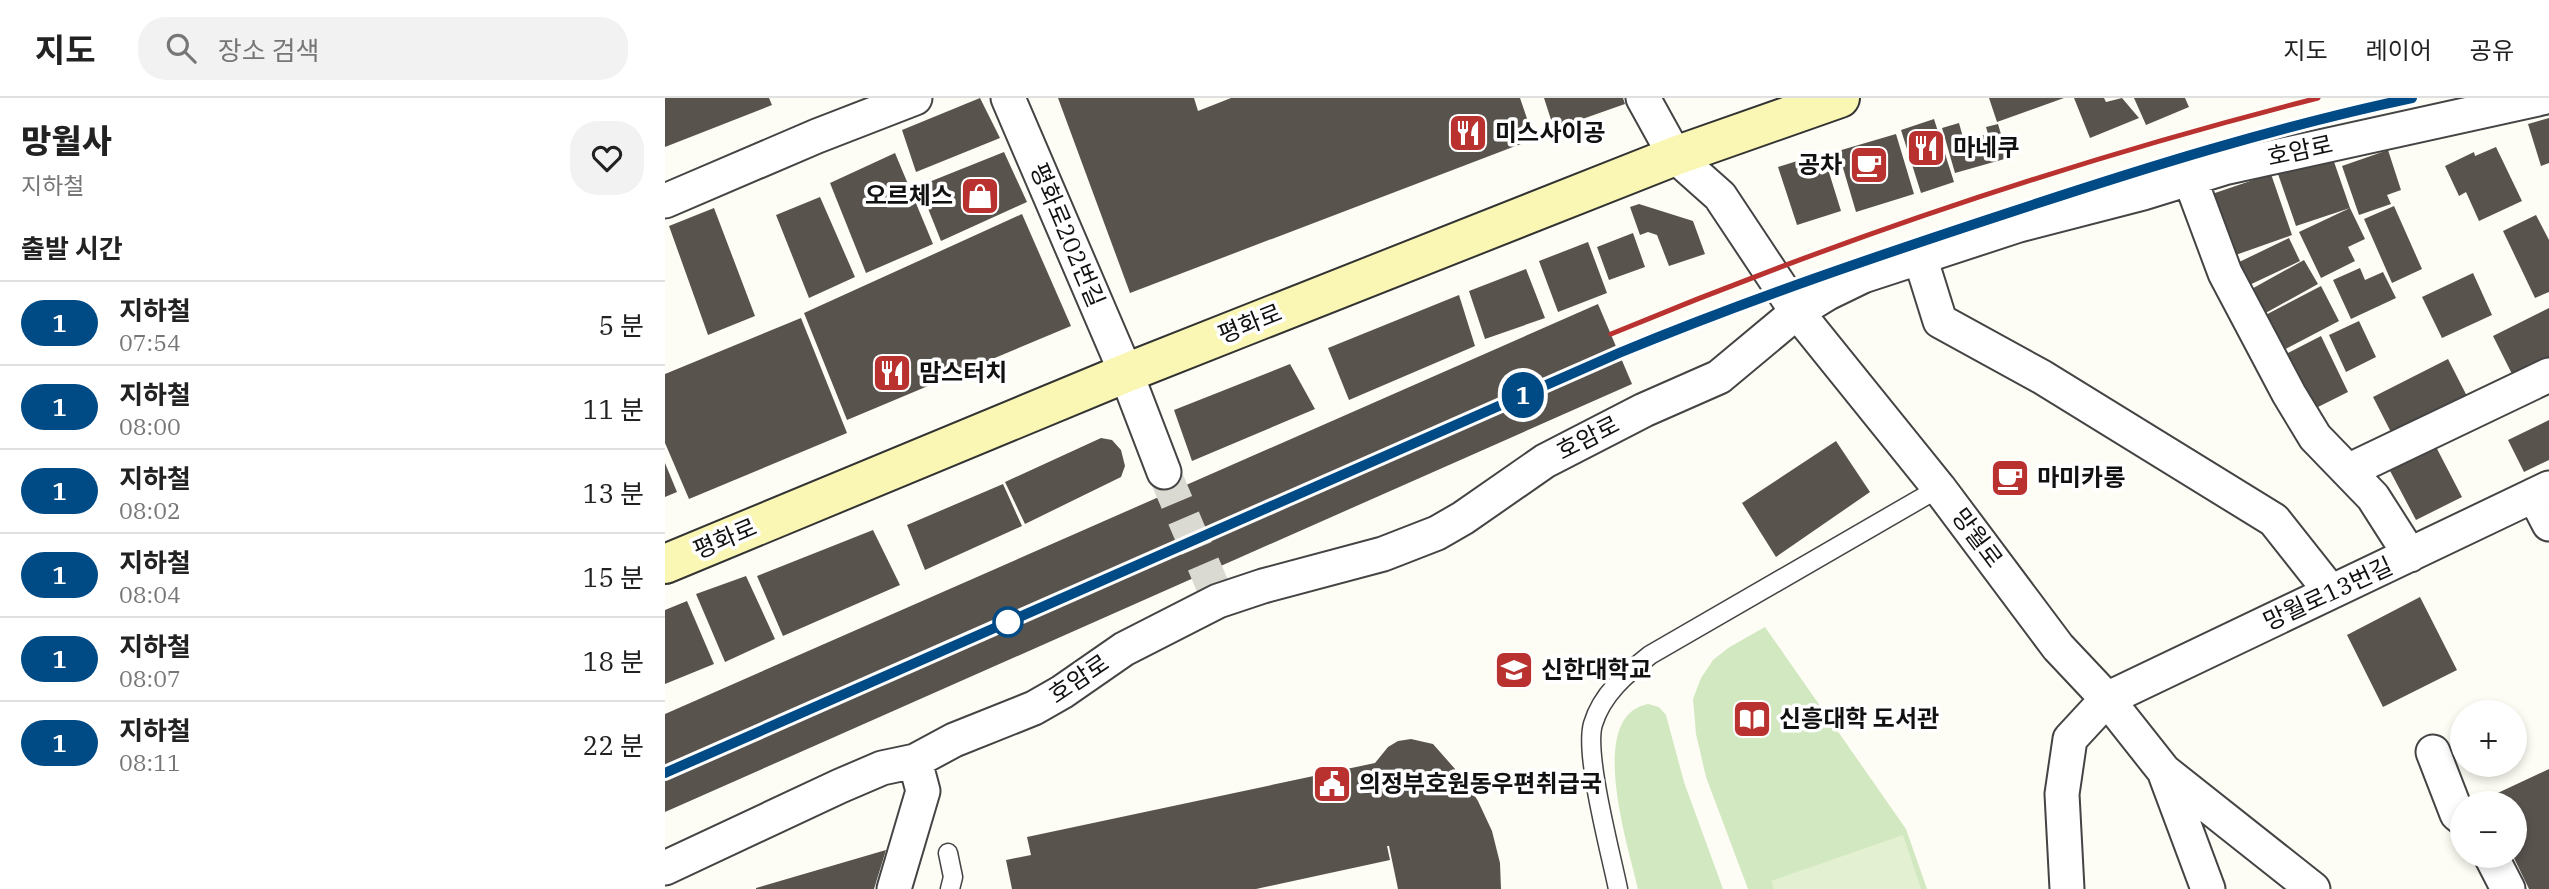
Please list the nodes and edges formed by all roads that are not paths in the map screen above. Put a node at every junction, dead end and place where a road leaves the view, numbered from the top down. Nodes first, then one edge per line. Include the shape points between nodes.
1 (915, 98) edge
2 (1008, 98) edge
3 (1643, 98) edge
4 (1840, 98) edge
5 (2542, 98) edge
6 (1675, 156) junction
7 (2190, 179) junction
8 (665, 201) edge
9 (1920, 257) junction
10 (1797, 312) junction
11 (1126, 373) junction
12 (2549, 375) edge
13 (2348, 471) junction
14 (1164, 472) tunnel mouth
15 (1939, 488) junction
16 (2544, 503) edge
17 (2410, 555) junction
18 (665, 564) edge
19 (2331, 592) junction
20 (2107, 699) junction
21 (2433, 752) dead end
22 (915, 761) junction
23 (2164, 771) junction
24 (2450, 796) edge
25 (948, 853) dead end
26 (665, 868) edge
27 (2497, 868) edge
28 (894, 889) edge
29 (950, 889) edge
30 (1618, 889) edge
31 (2067, 889) edge
32 (2208, 889) edge
33 (2313, 889) edge
34 (2508, 889) edge

1 - 8 street
2 - 11 street, 평화로202번길
3 - 6 street, 망월로
4 - 6 main road, 평화로
5 - 7 street, 호암로
6 - 10 street, 망월로 via 1720,196
6 - 11 main road, 평화로
7 - 9 street, 호암로
7 - 13 street via 2225,273 2269,358 2315,437
9 - 10 street, 호암로 via 1863,276
9 - 19 street via 1940,321 2042,377 2274,520
10 - 15 street, 망월로
10 - 22 street, 호암로 via 1719,377 1545,461 1437,533 1383,554 1216,594 1034,708
11 - 14 street, 평화로202번길
11 - 18 main road, 평화로
12 - 13 street
13 - 17 street via 2373,497
15 - 20 street, 망월로 via 2058,647
15 - 30 lane via 1650,655 1608,694 1592,726 1591,757
16 - 17 street, 망월로13번길
17 - 19 street, 망월로13번길
19 - 20 street, 망월로13번길
20 - 23 street, 망월로
20 - 31 street via 2070,739 2062,794
21 - 24 street
22 - 26 street, 호암로 via 882,768
22 - 28 street via 923,791
23 - 32 street
23 - 33 street, 망월로
25 - 29 lane via 953,877
27 - 34 street

